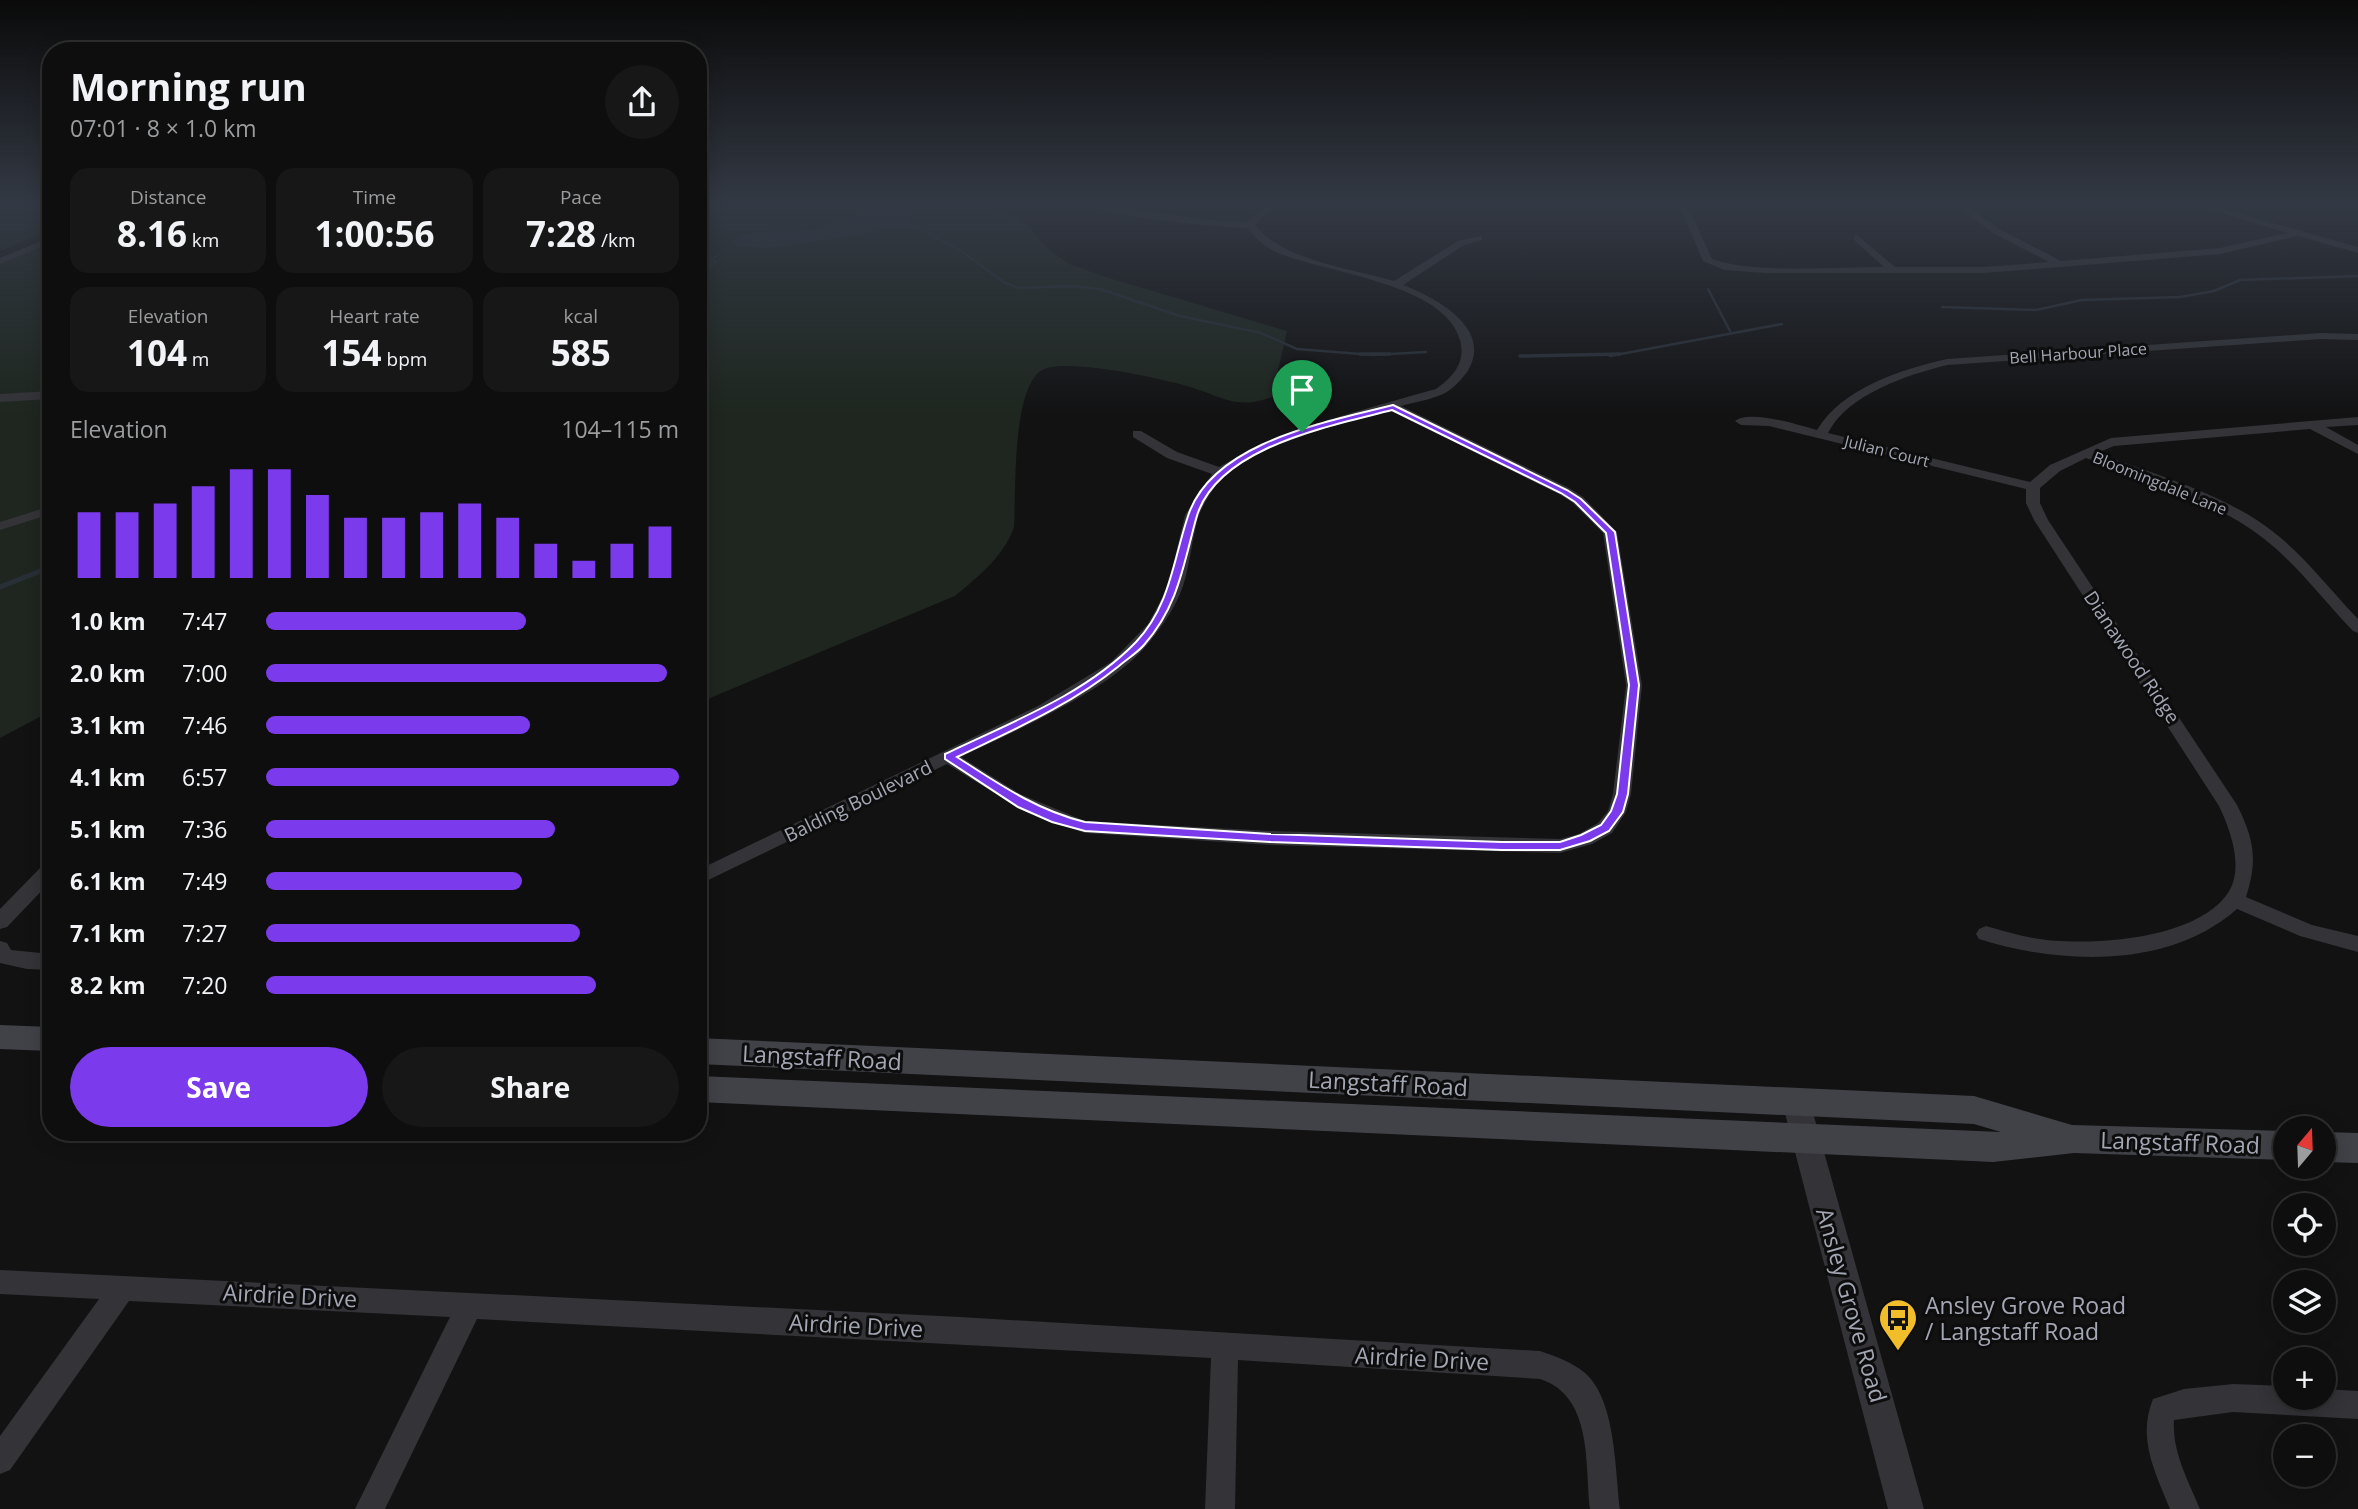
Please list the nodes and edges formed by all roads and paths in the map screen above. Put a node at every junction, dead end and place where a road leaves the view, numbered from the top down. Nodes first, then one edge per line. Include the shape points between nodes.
1 (1359, 274) edge
2 (1412, 274) edge
3 (1395, 285) junction
4 (2358, 337) edge
5 (42, 396) edge
6 (0, 398) edge
7 (1393, 407) junction
8 (1741, 421) dead end
9 (2358, 421) edge
10 (2312, 425) junction
11 (1137, 434) dead end
12 (1821, 434) junction
13 (2358, 450) edge
14 (2084, 453) junction
15 (1220, 472) junction
16 (2033, 487) junction
17 (42, 513) edge
18 (0, 526) edge
19 (2358, 628) edge
20 (949, 757) junction
21 (707, 874) edge
22 (42, 878) edge
23 (2235, 900) junction
24 (0, 922) edge
25 (1986, 934) dead end
26 (2358, 944) edge
27 (0, 949) edge
28 (42, 962) edge
29 (0, 1037) edge
30 (42, 1039) edge
31 (707, 1051) edge
32 (707, 1089) edge
33 (1796, 1102) junction
34 (1806, 1138) junction
35 (2074, 1139) junction
36 (2273, 1146) edge
37 (2336, 1147) edge
38 (2358, 1148) edge
39 (0, 1282) edge
40 (123, 1289) junction
41 (469, 1306) junction
42 (1225, 1347) junction
43 (2358, 1405) edge
44 (0, 1460) edge
45 (370, 1509) edge
46 (1220, 1509) edge
47 (1605, 1509) edge
48 (1906, 1509) edge
49 (2185, 1509) edge

1 - 3 street, Balding Boulevard
2 - 3 street
3 - 7 street, Balding Boulevard via 1451,314 1469,345 1467,364 1455,380 1440,391
4 - 12 street, Bell Harbour Place via 1947,362 1926,366 1852,400 1834,414
5 - 6 street
7 - 15 street, Balding Boulevard via 1302,432
7 - 20 street via 1564,491 1610,532 1634,685 1622,794 1617,812 1605,828 1560,846 1502,846 1085,827 1022,805
8 - 12 street, Julian Court via 1769,422
9 - 10 street
10 - 13 street
10 - 14 street via 2124,440
11 - 15 street via 1172,454
12 - 16 street, Julian Court
14 - 16 street via 2055,468
14 - 19 street, Bloomingdale Lane via 2198,495 2257,526
15 - 20 street, Balding Boulevard via 1192,515 1166,607 1140,644 1092,682
16 - 23 street, Dianawood Ridge via 2033,503 2041,520 2228,805 2242,834 2244,873
17 - 18 street
20 - 21 street, Balding Boulevard
22 - 24 street
23 - 25 street via 2213,919 2179,935 2140,945 2102,949 2034,946
23 - 26 street via 2307,931
27 - 28 street via 4,956
29 - 30 main road
31 - 33 main road, Langstaff Road
32 - 34 main road, Langstaff Road
33 - 34 street, Ansley Grove Road
33 - 35 main road, Langstaff Road via 1975,1110
34 - 35 main road, Langstaff Road via 1993,1147
34 - 48 street, Ansley Grove Road
35 - 36 main road, Langstaff Road
37 - 38 main road
39 - 40 street, Airdrie Drive
40 - 41 street, Airdrie Drive
40 - 44 street
41 - 42 street, Airdrie Drive
41 - 45 street
42 - 46 street
42 - 47 street, Airdrie Drive via 1540,1365 1558,1370 1584,1394 1594,1425
43 - 49 street via 2214,1398 2163,1409 2157,1422 2161,1443

